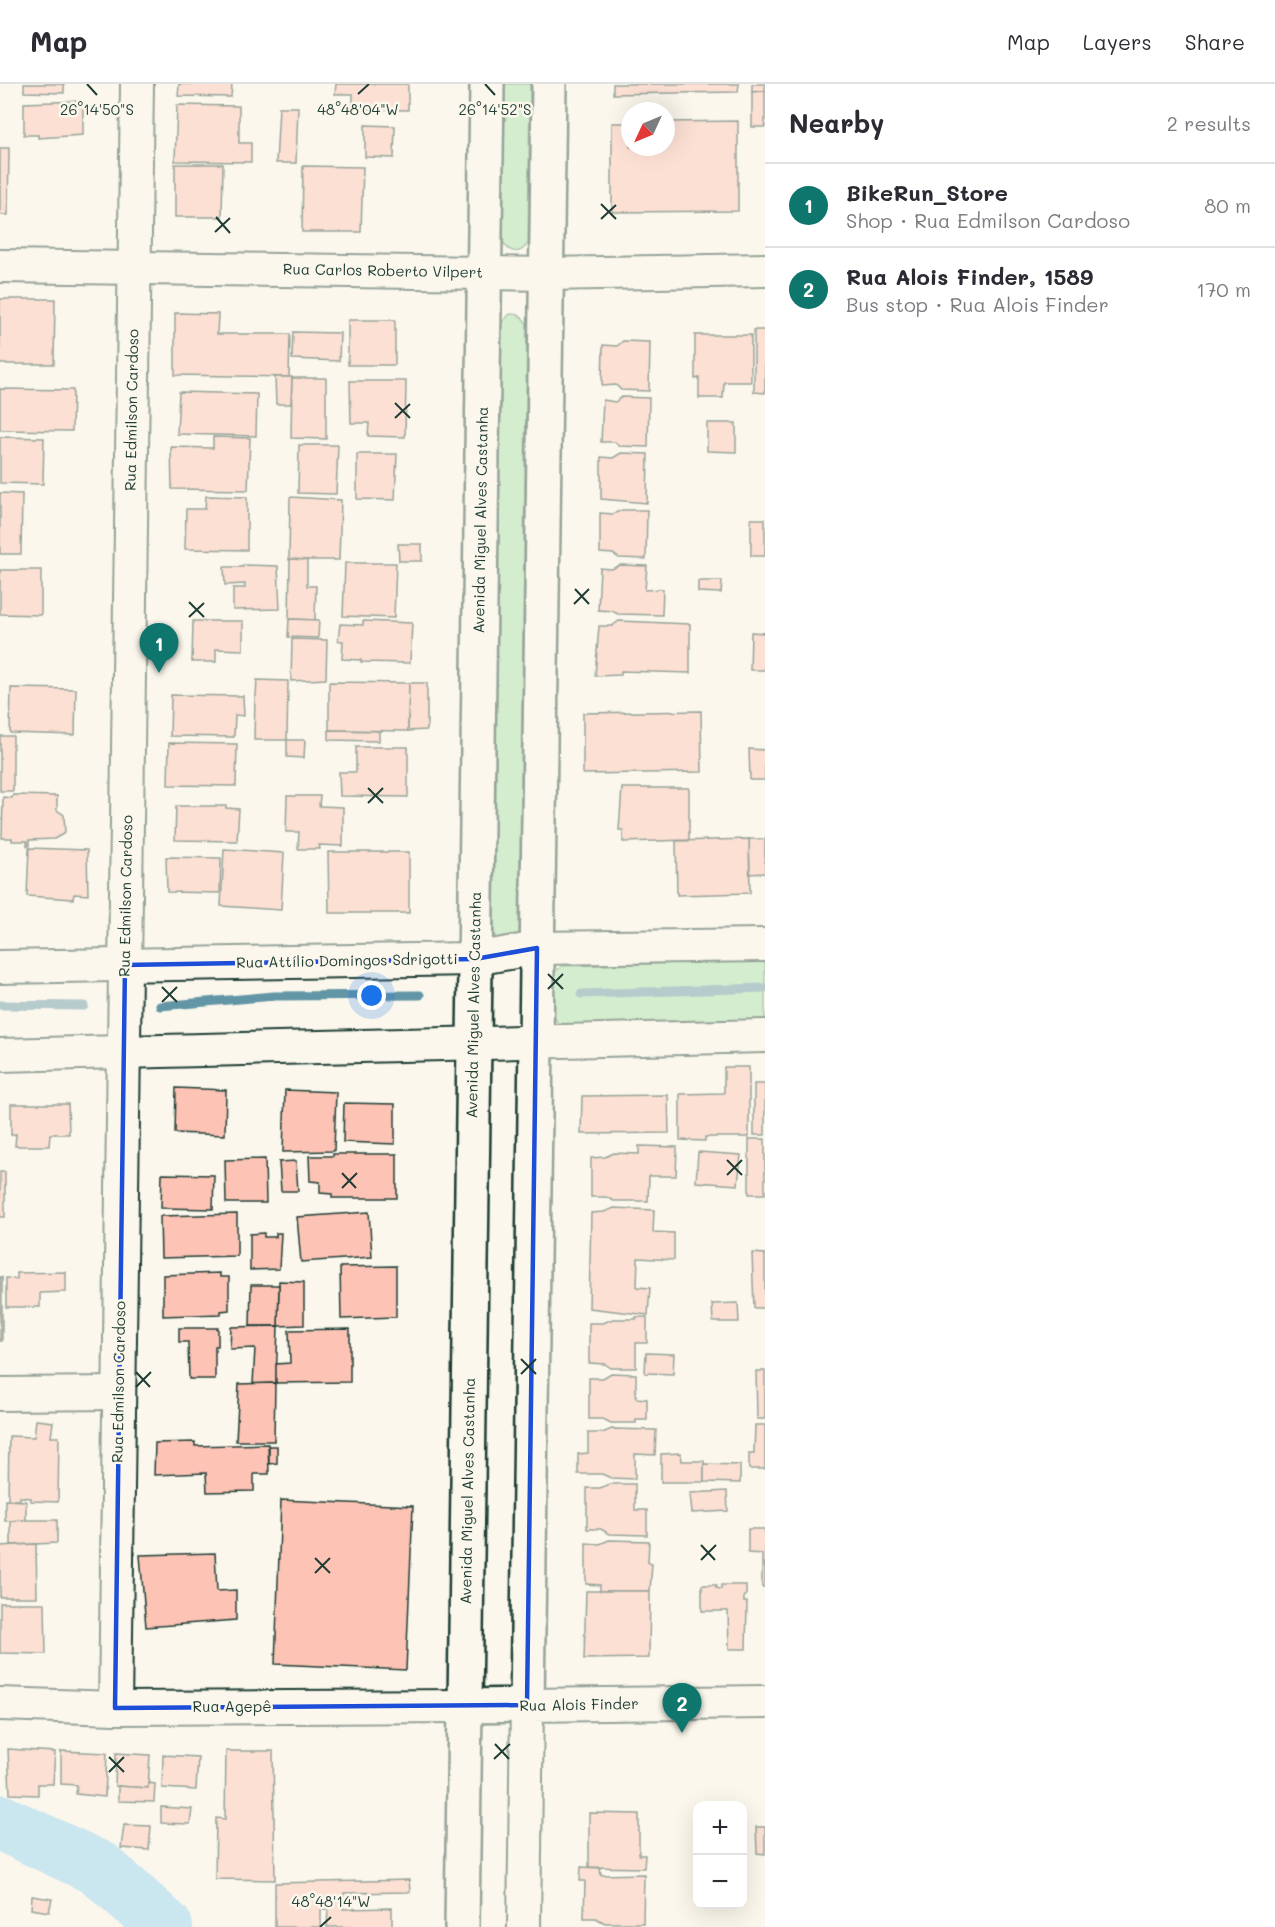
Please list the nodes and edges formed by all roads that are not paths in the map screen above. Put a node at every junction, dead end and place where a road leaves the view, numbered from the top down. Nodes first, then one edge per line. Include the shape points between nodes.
1 (136, 84) edge
2 (488, 84) edge
3 (549, 84) edge
4 (0, 266) edge
5 (134, 267) junction
6 (765, 270) edge
7 (485, 273) junction
8 (547, 274) junction
9 (765, 945) edge
10 (537, 948) junction
11 (475, 959) junction
12 (125, 965) junction
13 (0, 967) edge
14 (765, 1036) edge
15 (536, 1041) junction
16 (474, 1042) junction
17 (123, 1052) junction
18 (0, 1055) edge
19 (119, 1393) junction
20 (0, 1394) edge
21 (765, 1702) edge
22 (0, 1704) edge
23 (465, 1706) junction
24 (527, 1706) junction
25 (115, 1708) junction
26 (462, 1927) edge
27 (524, 1927) edge

1 - 5 street, Rua Edmilson Cardoso
2 - 7 street, Avenida Miguel Alves Castanha
3 - 8 street
4 - 5 street, Rua Carlos Roberto Vilpert
5 - 7 street, Rua Carlos Roberto Vilpert
5 - 12 street, Rua Edmilson Cardoso
6 - 8 street, Rua Carlos Roberto Vilpert
7 - 8 street, Rua Carlos Roberto Vilpert
7 - 11 street, Avenida Miguel Alves Castanha
8 - 10 street
9 - 10 street, Rua Attílio Domingos Sdrigotti
10 - 11 street, Rua Attílio Domingos Sdrigotti
10 - 15 street
11 - 12 street, Rua Attílio Domingos Sdrigotti
11 - 16 street, Avenida Miguel Alves Castanha
12 - 13 street, Rua Attílio Domingos Sdrigotti
12 - 17 street, Rua Edmilson Cardoso
14 - 15 street
15 - 16 street
15 - 24 street
16 - 17 street
16 - 23 street, Avenida Miguel Alves Castanha
17 - 18 street
17 - 19 street, Rua Edmilson Cardoso
19 - 20 street
19 - 25 street, Rua Edmilson Cardoso
21 - 24 street, Rua Alois Finder
22 - 25 street, Rua Agepê
23 - 24 street, Rua Alois Finder
23 - 25 street, Rua Agepê
23 - 26 street, Avenida Miguel Alves Castanha
24 - 27 street

